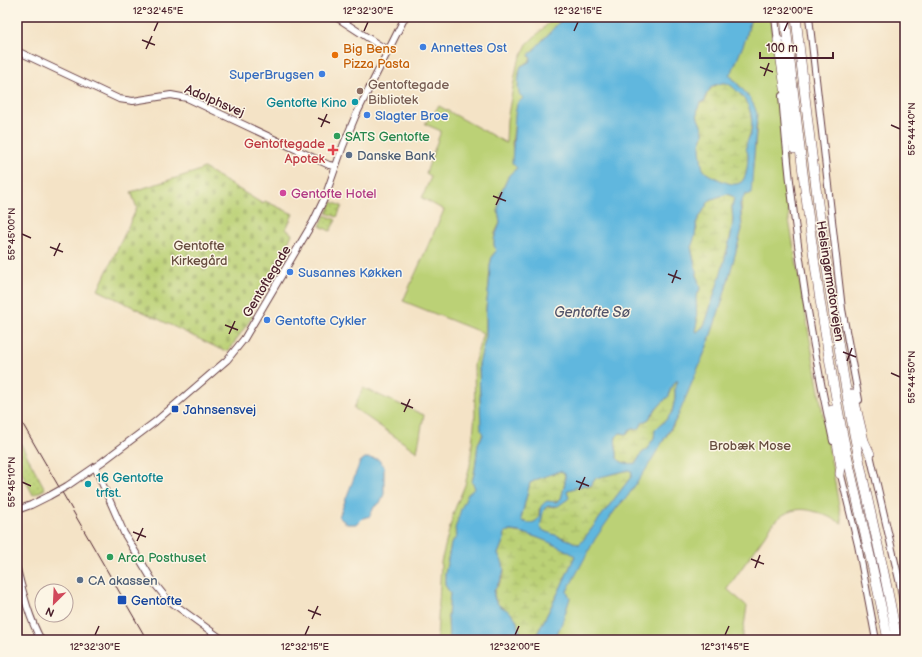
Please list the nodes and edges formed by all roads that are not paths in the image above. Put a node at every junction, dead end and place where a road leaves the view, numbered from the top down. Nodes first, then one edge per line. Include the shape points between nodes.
1 (336, 17) edge
2 (405, 17) edge
3 (775, 17) edge
4 (785, 17) edge
5 (796, 17) edge
6 (809, 17) edge
7 (778, 40) junction
8 (389, 50) junction
9 (17, 51) edge
10 (335, 166) junction
11 (805, 194) junction
12 (818, 286) junction
13 (838, 336) junction
14 (870, 454) junction
15 (95, 467) junction
16 (840, 474) junction
17 (18, 510) edge
18 (17, 517) edge
19 (17, 569) edge
20 (905, 616) edge
21 (41, 640) edge
22 (223, 640) edge
23 (876, 640) edge
24 (888, 640) edge
25 (897, 640) edge

1 - 8 street
2 - 8 street, Gentoftegade
3 - 7 street
4 - 11 highway, Helsingørmotorvejen
5 - 13 highway, Helsingørmotorvejen via 825,260
6 - 14 street via 842,309
7 - 11 highway via 800,187
7 - 16 street via 795,225 812,332
8 - 10 street, Gentoftegade via 355,118
9 - 10 street, Adolphsvej via 119,99 134,101 171,95 187,98 328,165
10 - 15 street, Gentoftegade via 325,197 308,231 255,322 235,350 227,360 155,422
11 - 12 highway, Helsingørmotorvejen
12 - 16 highway via 814,289 841,466
12 - 24 highway, Helsingørmotorvejen via 840,420
13 - 14 highway via 843,343 857,413
13 - 25 highway, Helsingørmotorvejen via 852,423
14 - 20 street
15 - 17 street, Gentoftegade, bridge via 67,486
15 - 22 street via 124,533 154,583 168,598
16 - 23 street via 858,545
17 - 18 street
19 - 21 street via 26,606

